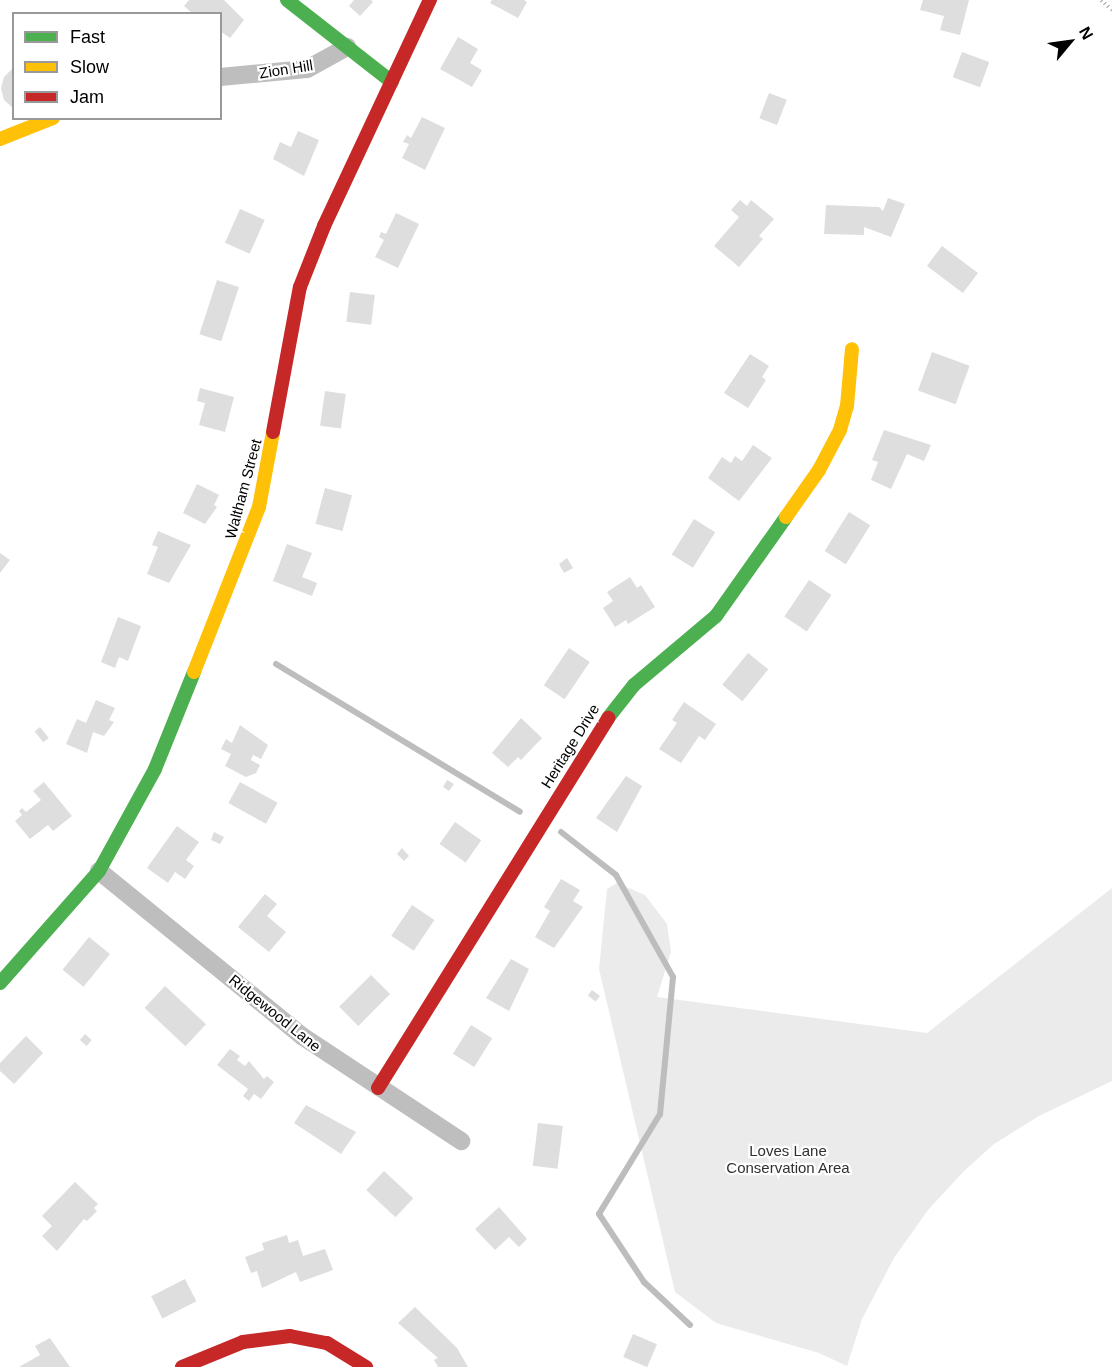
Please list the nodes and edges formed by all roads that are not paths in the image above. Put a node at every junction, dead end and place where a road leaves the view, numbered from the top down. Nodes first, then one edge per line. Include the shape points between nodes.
1 (287, 0) edge
2 (430, 0) edge
3 (347, 47) junction
4 (222, 77) edge
5 (392, 82) junction
6 (48, 120) edge
7 (0, 139) edge
8 (852, 349) dead end
9 (99, 871) junction
10 (0, 983) edge
11 (378, 1088) junction
12 (461, 1141) dead end
13 (182, 1367) edge
14 (366, 1367) edge

1 - 3 street
2 - 5 street, Waltham Street
3 - 4 street, Zion Hill via 307,69
3 - 5 street
5 - 9 street, Waltham Street via 324,226 300,287 268,469 245,547 155,768
6 - 7 street
8 - 11 street, Heritage Drive via 847,406 824,464 716,616 634,685 601,723
9 - 10 street, Waltham Street
9 - 11 street, Ridgewood Lane via 302,1036
11 - 12 street, Ridgewood Lane
13 - 14 street via 243,1342 290,1336 327,1343

